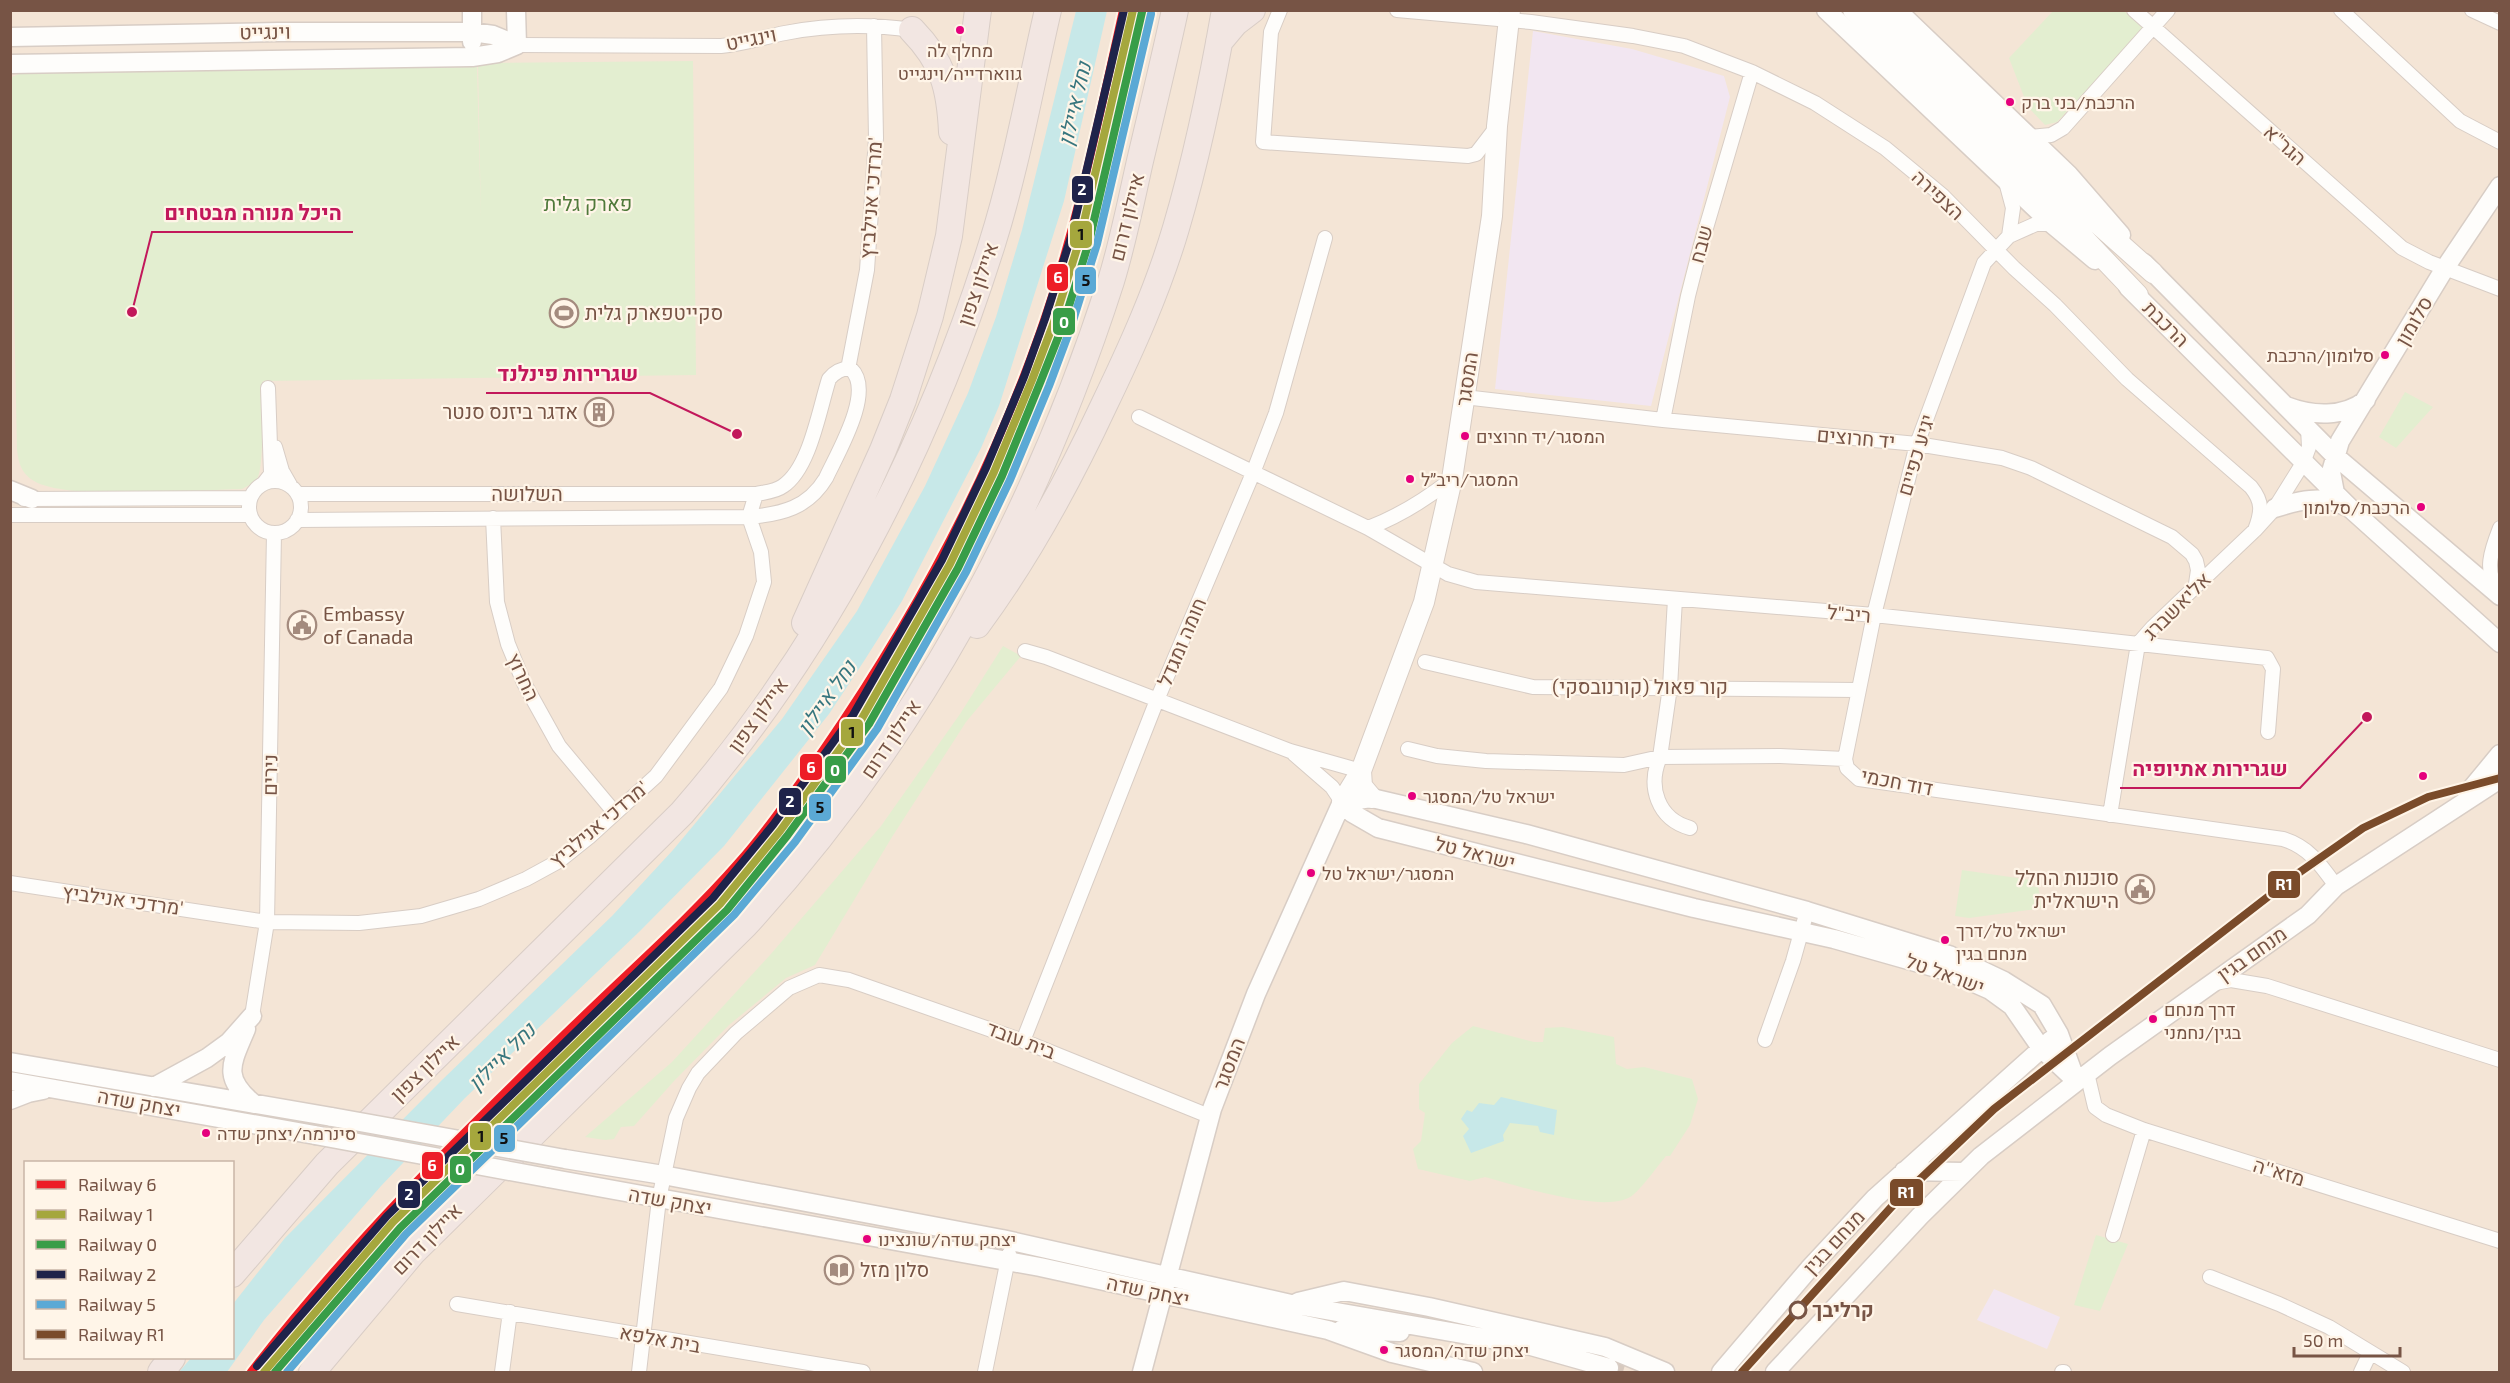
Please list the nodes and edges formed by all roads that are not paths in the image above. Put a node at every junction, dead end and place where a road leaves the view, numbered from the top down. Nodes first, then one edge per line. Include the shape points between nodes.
1 (472, 10) edge
2 (516, 10) edge
3 (978, 10) edge
4 (1048, 10) edge
5 (1175, 10) edge
6 (1225, 10) edge
7 (1252, 10) edge
8 (1280, 10) edge
9 (1397, 10) edge
10 (1826, 10) edge
11 (1853, 10) edge
12 (1876, 10) edge
13 (1897, 10) edge
14 (2134, 10) edge
15 (2168, 10) edge
16 (2341, 10) edge
17 (2472, 10) edge
18 (1509, 15) edge
19 (2499, 23) edge
20 (874, 26) junction
21 (2153, 27) junction
22 (912, 30) joint
23 (472, 32) junction
24 (10, 37) edge
25 (1219, 42) junction
26 (517, 45) junction
27 (472, 57) junction
28 (10, 64) edge
29 (1752, 72) junction
30 (1497, 126) junction
31 (2030, 137) junction
32 (2499, 142) edge
33 (2006, 180) junction
34 (956, 185) junction
35 (2499, 186) edge
36 (2052, 224) junction
37 (2009, 236) junction
38 (1325, 238) dead end
39 (1995, 250) junction
40 (2445, 268) junction
41 (2153, 273) junction
42 (2499, 289) edge
43 (2138, 295) junction
44 (848, 369) junction
45 (268, 388) dead end
46 (1464, 397) junction
47 (2367, 399) junction
48 (2286, 406) junction
49 (1139, 417) dead end
50 (1663, 420) junction
51 (270, 422) junction
52 (2308, 428) junction
53 (1917, 444) junction
54 (2334, 455) junction
55 (2303, 463) junction
56 (1253, 473) junction
57 (1452, 479) junction
58 (264, 483) junction
59 (10, 490) edge
60 (294, 490) junction
61 (2335, 493) junction
62 (756, 494) junction
63 (250, 498) junction
64 (10, 499) edge
65 (32, 500) junction
66 (2275, 508) junction
67 (2352, 510) junction
68 (10, 515) edge
69 (250, 515) junction
70 (749, 517) junction
71 (493, 518) junction
72 (297, 520) junction
73 (1368, 528) junction
74 (2499, 528) edge
75 (2255, 530) junction
76 (274, 533) junction
77 (1433, 567) junction
78 (2196, 584) junction
79 (2499, 595) edge
80 (1675, 599) junction
81 (1874, 615) junction
82 (2499, 643) edge
83 (2139, 644) junction
84 (1025, 651) dead end
85 (1425, 663) dead end
86 (1670, 687) junction
87 (1857, 690) junction
88 (1157, 700) junction
89 (768, 702) junction
90 (2268, 732) dead end
91 (1408, 749) dead end
92 (1290, 751) junction
93 (2499, 754) edge
94 (1660, 757) junction
95 (878, 758) junction
96 (1845, 759) junction
97 (1361, 771) junction
98 (2499, 779) edge
99 (1372, 798) junction
100 (1342, 802) junction
101 (2456, 807) junction
102 (615, 813) junction
103 (2110, 815) junction
104 (1690, 828) dead end
105 (10, 883) edge
106 (2336, 886) junction
107 (1807, 911) junction
108 (267, 922) junction
109 (1801, 931) junction
110 (2202, 989) junction
111 (252, 1016) junction
112 (2059, 1034) junction
113 (1765, 1040) dead end
114 (1023, 1041) junction
115 (10, 1048) edge
116 (2041, 1048) junction
117 (2499, 1060) edge
118 (10, 1062) edge
119 (88, 1075) junction
120 (2082, 1077) junction
121 (10, 1081) edge
122 (154, 1087) junction
123 (56, 1088) junction
124 (10, 1100) edge
125 (254, 1104) junction
126 (1209, 1116) junction
127 (2144, 1130) junction
128 (1904, 1171) junction
129 (1965, 1172) junction
130 (663, 1175) junction
131 (659, 1199) junction
132 (2113, 1235) dead end
133 (1002, 1239) junction
134 (2499, 1241) edge
135 (1009, 1261) junction
136 (234, 1272) edge
137 (1168, 1276) junction
138 (2210, 1277) dead end
139 (1163, 1294) junction
140 (457, 1304) dead end
141 (1291, 1304) junction
142 (510, 1312) junction
143 (1328, 1330) junction
144 (1471, 1335) junction
145 (644, 1337) junction
146 (2370, 1353) junction
147 (171, 1359) edge
148 (807, 1368) edge
149 (1609, 1368) dead end
150 (161, 1372) edge
151 (312, 1372) edge
152 (502, 1372) edge
153 (639, 1372) edge
154 (863, 1372) edge
155 (985, 1372) edge
156 (1142, 1372) edge
157 (1473, 1372) edge
158 (1665, 1372) edge
159 (1721, 1372) edge
160 (1775, 1372) edge
161 (2361, 1372) edge
162 (2403, 1372) edge

1 - 23 street
2 - 26 street
3 - 34 highway
4 - 89 highway, איילון צפון via 995,235 946,372 903,473 861,555 812,639
5 - 95 highway, איילון דרום via 1119,249 1067,403 1014,526 980,592 935,672
6 - 25 highway
7 - 25 highway via 1235,22
8 - 30 street via 1271,32 1263,142 1468,156 1476,154
9 - 18 street, הצפירה
10 - 33 street, הרכבת
11 - 43 main road
12 - 41 main road via 2071,200
13 - 31 street, הרכבת
14 - 21 street, הגר"א
15 - 21 street
16 - 32 street via 2460,121
17 - 19 street
18 - 29 street, הצפירה via 1684,46
18 - 30 main road, המסגר
20 - 22 street, וינגייט
20 - 26 street, וינגייט via 795,31 721,46
20 - 44 street, מרדכי אנילביץ' via 876,138 867,270
21 - 31 street via 2062,128 2051,135
21 - 40 street, הגר"א via 2393,241
22 - 34 highway via 932,52 946,84
23 - 24 street, וינגייט
23 - 26 street, וינגייט
23 - 27 street
25 - 95 highway via 1176,230 1149,306 1103,408 1028,552
26 - 27 street, וינגייט
27 - 28 street, וינגייט
29 - 39 street, הצפירה via 1815,103 1885,148 1943,196
29 - 50 street, שבח via 1701,245
30 - 46 main road, המסגר via 1492,216
31 - 41 street, הרכבת via 2068,174
33 - 36 street, הרכבת
33 - 37 street via 2013,208
34 - 89 highway via 941,274 903,400 865,495
35 - 40 street, סלומון
36 - 37 street, יגיע כפיים via 2036,224
36 - 43 street, הרכבת
37 - 39 street, יגיע כפיים
38 - 56 street, חומה ומגדל via 1276,413
39 - 53 street, יגיע כפיים via 1984,263
39 - 75 street, הצפירה via 2144,394 2258,495 2261,512
40 - 42 street, הגר"א
40 - 47 street, סלומון
41 - 48 street, הרכבת
43 - 55 street, הרכבת
44 - 62 street via 829,379 807,449 793,477 773,491
44 - 70 street via 858,378 859,400 820,487 796,508
45 - 51 street
46 - 50 street, יד חרוצים
46 - 57 main road, המסגר
47 - 48 street via 2338,412 2305,412
47 - 54 street, סלומון
48 - 52 street, הרכבת
49 - 56 street, ריב"ל
50 - 53 street, יד חרוצים
51 - 58 street via 271,474
51 - 60 street via 276,454
52 - 54 street, הרכבת
52 - 55 street, אליאשברג via 2309,447
53 - 78 street, יד חרוצים via 2002,458 2172,537 2196,561
53 - 81 street, יגיע כפיים
54 - 61 street, סלומון via 2331,472
54 - 79 street, הרכבת
55 - 61 street, הרכבת
55 - 66 street, אליאשברג
56 - 73 street, ריב"ל
56 - 88 street, חומה ומגדל
57 - 73 street via 1404,513
57 - 77 main road, המסגר
58 - 60 street via 273,481
58 - 63 street
59 - 65 street
60 - 62 street, השלושה
60 - 72 street via 300,512
61 - 67 street, הרכבת
62 - 70 street
63 - 65 street
63 - 69 street
64 - 65 street
66 - 67 street via 2325,500
66 - 75 street, אליאשברג
67 - 82 street, הרכבת
68 - 69 street
69 - 76 street via 259,528
70 - 71 street, השלושה
70 - 102 street, מרדכי אנילביץ' via 761,552 764,582 746,636 721,688 656,776
71 - 72 street, השלושה
71 - 102 street, החרוץ via 497,602 524,683 558,746
72 - 76 street via 291,527
73 - 77 street, ריב"ל
74 - 79 street via 2489,571
75 - 78 street, אליאשברג
76 - 108 street, נירים
77 - 80 street, ריב"ל via 1476,582
77 - 97 main road, המסגר via 1424,602
78 - 83 street, אליאשברג
80 - 81 street, ריב"ל
80 - 86 street
81 - 83 street, ריב"ל
81 - 87 street, יגיע כפיים
83 - 90 street, ריב"ל via 2267,658 2273,669
83 - 103 street, אליאשברג
84 - 88 street
85 - 86 street, קור פאול (קורנובסקי) via 1533,687
86 - 87 street, קור פאול (קורנובסקי)
86 - 94 street
87 - 96 street, יגיע כפיים
88 - 92 street
88 - 114 street, חומה ומגדל
89 - 136 highway, איילון צפון via 712,777 657,840 327,1164
91 - 94 street, דוד חכמי via 1486,761 1624,765
92 - 97 street
92 - 100 street via 1332,787
93 - 101 street, מנחם בגין
94 - 96 street, דוד חכמי
94 - 104 street via 1654,792 1657,803 1679,825
95 - 151 highway, איילון דרום via 830,826 773,895 419,1246
96 - 103 street, דוד חכמי via 1847,768 1859,779
97 - 99 main road via 1362,786
97 - 100 main road, המסגר
98 - 101 street, מנחם בגין
99 - 100 street, ישראל טל
99 - 107 street, ישראל טל via 1526,834
100 - 109 street, ישראל טל via 1352,813 1378,828
100 - 126 street, המסגר via 1256,994
101 - 106 street, מנחם בגין
102 - 108 street, מרדכי אנילביץ' via 559,861 479,899 389,921
103 - 106 street, דוד חכמי via 2293,842 2313,855
105 - 108 street, מרדכי אנילביץ'
106 - 110 street, מנחם בגין via 2308,915
107 - 109 street
107 - 112 street, ישראל טל via 1949,955 1983,970 2042,1005
108 - 111 street, נירים
109 - 113 street
109 - 116 street, ישראל טל via 1917,962 1983,986 2012,1006
110 - 117 street via 2231,980 2266,986
110 - 120 street, מנחם בגין
111 - 122 street via 229,1042 207,1058
111 - 125 street via 231,1077
112 - 116 street, מנחם בגין
112 - 120 street, ישראל טל
114 - 126 street, בית עובד
114 - 130 street, בית עובד via 858,983 828,975 811,976 776,997 698,1073 676,1118
115 - 119 street
116 - 120 street, ישראל טל
116 - 128 street, מנחם בגין
118 - 119 street, יצחק שדה
119 - 122 street, יצחק שדה
120 - 127 street, מזא''ה via 2095,1107
120 - 129 street, מנחם בגין
121 - 123 street, יצחק שדה
122 - 125 street, יצחק שדה
123 - 124 street
123 - 131 street, יצחק שדה, bridge
125 - 130 street, יצחק שדה, bridge
126 - 137 street, המסגר
127 - 132 street
127 - 134 street, מזא''ה
128 - 129 street
128 - 159 street, מנחם בגין via 1809,1269
129 - 160 street, מנחם בגין
130 - 131 street
130 - 133 street, יצחק שדה
131 - 135 street, יצחק שדה
131 - 145 street
133 - 135 street
133 - 137 street, יצחק שדה
135 - 139 street, יצחק שדה
135 - 155 street
137 - 139 street, המסגר
137 - 141 street, יצחק שדה
138 - 146 street via 2329,1327
139 - 143 street, יצחק שדה
139 - 156 street, המסגר
140 - 142 street, בית אלפא
141 - 144 street, יצחק שדה
141 - 158 street, יצחק שדה via 1344,1291 1429,1306 1605,1347
142 - 145 street, בית אלפא
142 - 152 street
143 - 144 street, יצחק שדה
143 - 157 street, יצחק שדה via 1392,1353
144 - 149 street, יצחק שדה via 1531,1346
145 - 148 street, בית אלפא
145 - 153 street
146 - 161 street
146 - 162 street
147 - 150 highway
148 - 154 street, בית אלפא

